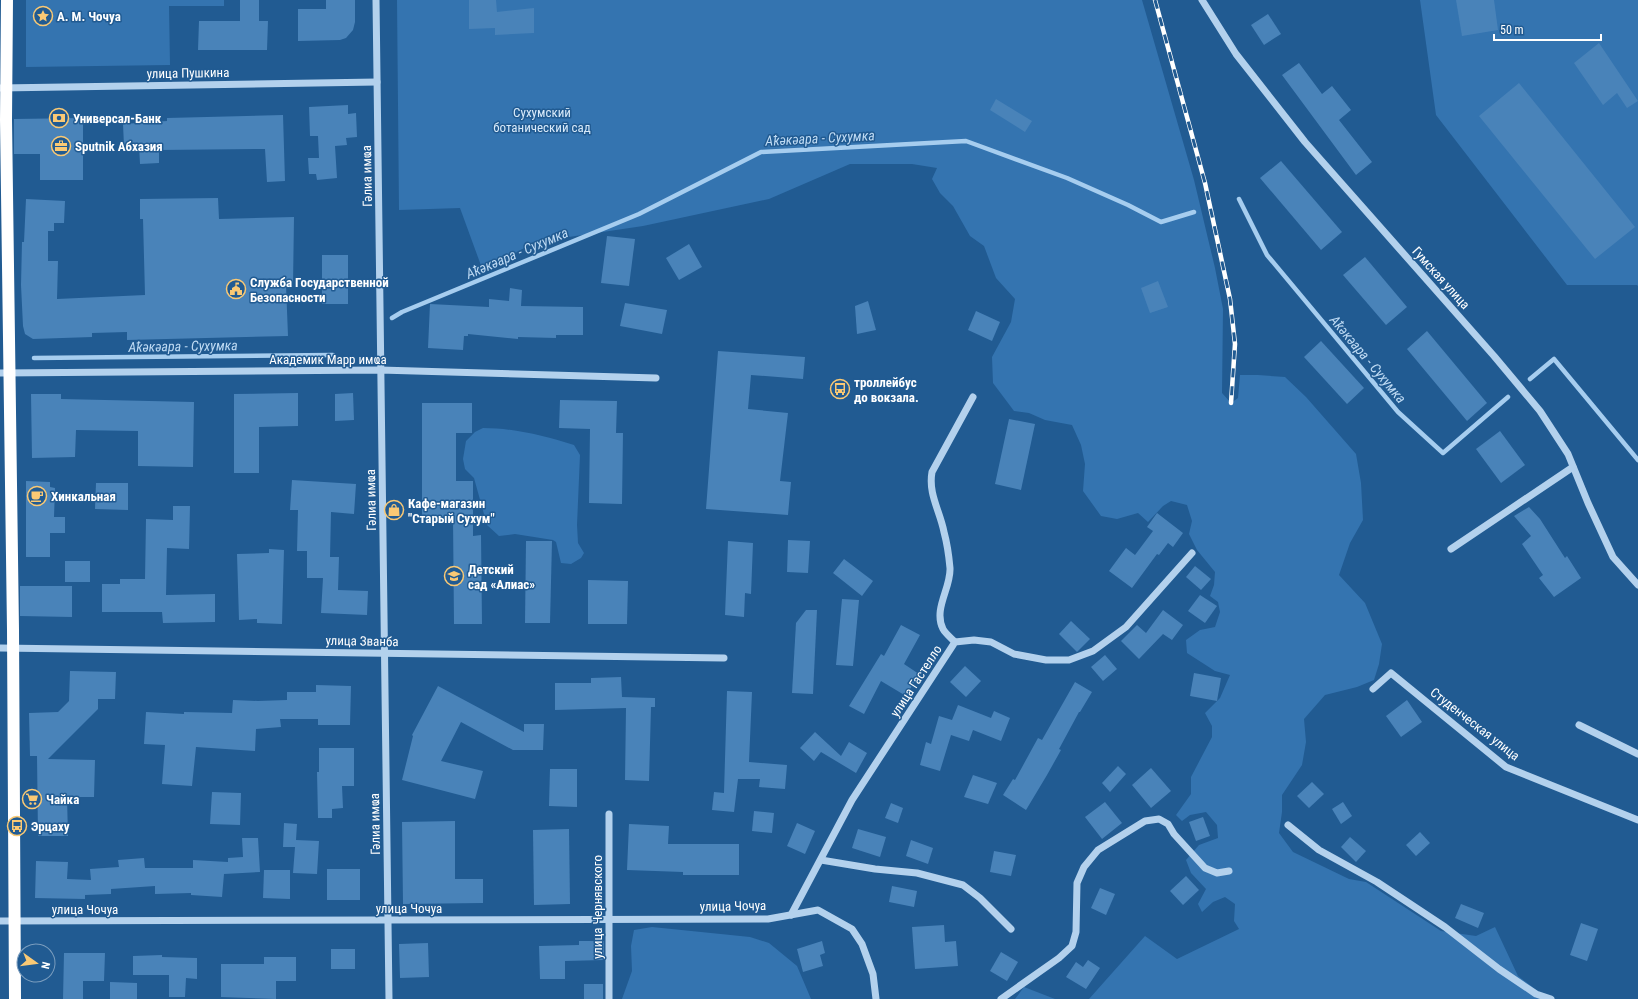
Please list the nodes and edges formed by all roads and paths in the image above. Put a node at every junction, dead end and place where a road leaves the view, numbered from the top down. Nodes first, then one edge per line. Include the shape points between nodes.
1 (7, 0) edge
2 (376, 0) edge
3 (1202, 0) edge
4 (377, 82) junction
5 (3, 87) edge
6 (380, 370) junction
7 (5, 373) edge
8 (656, 378) dead end
9 (973, 397) dead end
10 (1573, 467) junction
11 (1451, 548) dead end
12 (1192, 553) dead end
13 (1638, 585) edge
14 (955, 642) junction
15 (0, 648) edge
16 (13, 648) junction
17 (385, 653) junction
18 (724, 658) dead end
19 (1374, 689) dead end
20 (1579, 725) dead end
21 (1638, 754) edge
22 (609, 814) dead end
23 (1638, 820) edge
24 (1288, 825) dead end
25 (821, 860) junction
26 (1229, 870) dead end
27 (791, 915) junction
28 (610, 919) junction
29 (388, 920) junction
30 (0, 921) edge
31 (15, 921) junction
32 (1011, 929) dead end
33 (16, 999) edge
34 (389, 999) edge
35 (609, 999) edge
36 (876, 999) edge
37 (1001, 999) edge
38 (1551, 999) edge

1 - 5 highway
2 - 4 street, Гәлиа имҩа
3 - 10 street, Гумская улица via 1236,54 1305,142 1540,411 1568,454
4 - 5 street, улица Пушкина
4 - 6 street, Гәлиа имҩа
5 - 7 highway
6 - 7 street, Академик Марр имҩа
6 - 8 street, Академик Марр имҩа
6 - 17 street, Гәлиа имҩа
7 - 16 highway
9 - 14 street via 932,472 930,482 944,532 950,570 940,618 943,629
10 - 11 street
10 - 13 street, Гумская улица via 1613,557
12 - 14 street, улица Гастелло via 1126,627 1093,652 1069,660 1046,660 1014,654 991,642
14 - 25 street, улица Гастелло via 852,800
15 - 16 street, улица Званба
16 - 17 street, улица Званба
16 - 31 highway
17 - 18 street, улица Званба
17 - 29 street, Гәлиа имҩа
19 - 23 street, Студенческая улица via 1391,673 1506,767
20 - 21 street
22 - 28 street, улица Чернявского
24 - 38 street via 1318,850 1377,882 1445,927 1536,994
25 - 27 street, улица Гастелло
25 - 32 street via 917,873 963,885
26 - 37 street via 1217,873 1205,868 1168,824 1159,819 1145,821 1098,850 1084,867 1077,883 1076,932 1072,946
27 - 28 street, улица Чочуа via 768,918
27 - 36 street, улица Чочуа via 818,910 852,929 862,944 873,974
28 - 29 street, улица Чочуа
28 - 35 street, улица Чернявского
29 - 31 street, улица Чочуа
29 - 34 street, Гәлиа имҩа
30 - 31 street, улица Чочуа
31 - 33 highway

